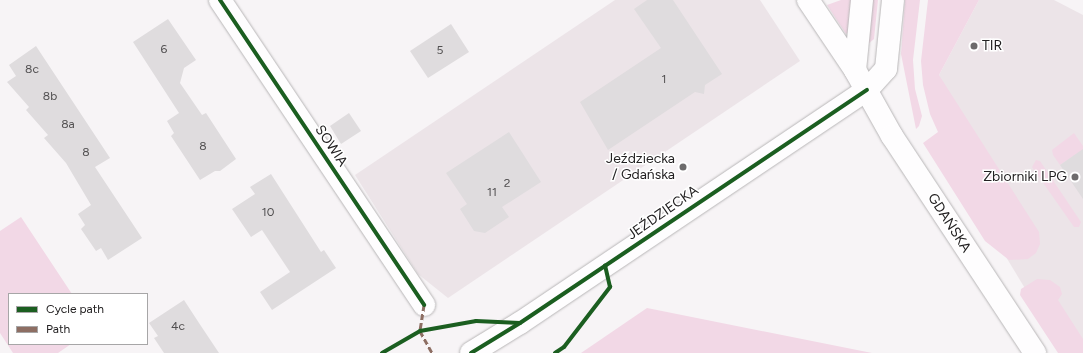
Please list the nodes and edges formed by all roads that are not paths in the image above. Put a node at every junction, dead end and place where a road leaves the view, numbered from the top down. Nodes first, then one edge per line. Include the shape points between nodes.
1 (220, 0) edge
2 (808, 0) edge
3 (862, 0) edge
4 (892, 0) edge
5 (855, 70) junction
6 (867, 90) junction
7 (424, 305) dead end
8 (471, 353) edge
9 (1035, 353) edge

1 - 7 street, SOWIA
2 - 5 street, GDAŃSKA
3 - 5 street
4 - 6 street via 886,69
5 - 6 street, GDAŃSKA
6 - 8 street, JEŹDZIECKA via 520,323
6 - 9 street, GDAŃSKA via 892,136

